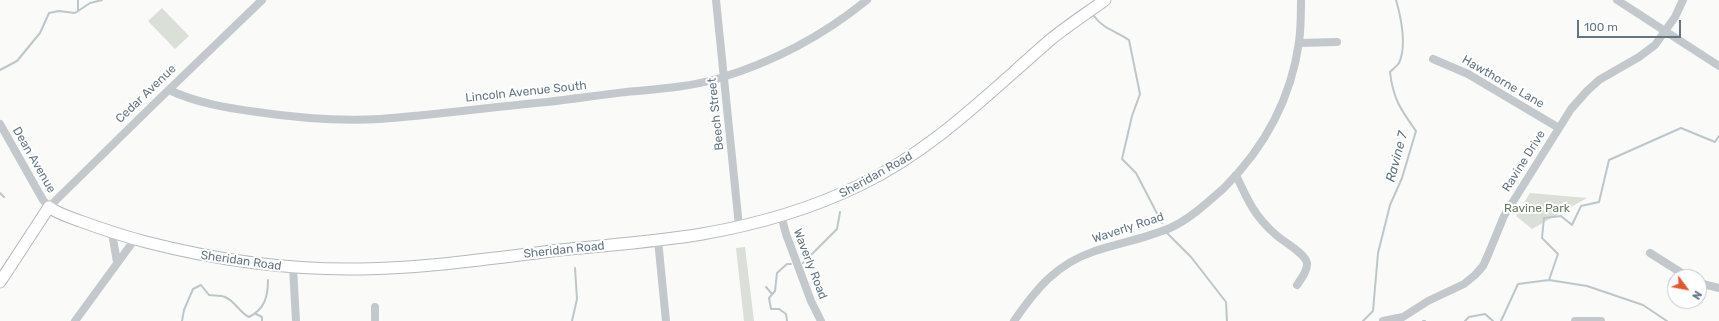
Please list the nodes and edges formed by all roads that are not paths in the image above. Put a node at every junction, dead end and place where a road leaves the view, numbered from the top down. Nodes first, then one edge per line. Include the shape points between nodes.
1 (262, 0) edge
2 (716, 0) edge
3 (867, 0) edge
4 (1106, 0) edge
5 (1301, 0) edge
6 (1617, 0) edge
7 (1683, 0) edge
8 (1666, 32) junction
9 (1299, 42) junction
10 (1337, 42) dead end
11 (1433, 59) dead end
12 (1719, 66) edge
13 (724, 76) junction
14 (169, 90) junction
15 (0, 124) edge
16 (1559, 128) junction
17 (1236, 176) junction
18 (49, 207) junction
19 (781, 215) junction
20 (740, 226) junction
21 (112, 232) junction
22 (135, 239) junction
23 (658, 240) junction
24 (1650, 253) dead end
25 (117, 262) junction
26 (292, 267) junction
27 (3, 269) edge
28 (1675, 269) edge
29 (0, 282) edge
30 (1297, 285) dead end
31 (1707, 285) edge
32 (1719, 288) edge
33 (375, 308) dead end
34 (75, 321) edge
35 (296, 321) edge
36 (375, 321) edge
37 (666, 321) edge
38 (820, 321) edge
39 (1014, 321) edge
40 (1383, 321) edge
41 (1575, 321) edge
42 (1602, 321) edge

1 - 14 street, Cedar Avenue
2 - 13 street, Beech Street
3 - 13 street, Lincoln Avenue South via 828,29 801,44
4 - 19 street, Sheridan Road via 1052,38 946,131 897,165 828,200
5 - 9 street, Waverly Road
6 - 8 street
7 - 8 street, Ravine Drive
8 - 12 street
8 - 16 street, Ravine Drive via 1642,55 1613,71 1587,91
9 - 10 street
9 - 17 street, Waverly Road via 1293,75 1276,118 1255,153
11 - 16 street, Hawthorne Lane via 1468,74
13 - 14 street, Lincoln Avenue South via 683,86 638,92 379,119 325,119 255,112 209,104
13 - 20 street, Beech Street
14 - 18 street, Cedar Avenue
15 - 18 street, Dean Avenue
16 - 40 street, Ravine Drive via 1504,216 1483,266 1475,275 1464,284 1428,301 1403,317
17 - 30 street via 1257,216 1274,234 1306,260 1307,268
17 - 39 street, Waverly Road via 1187,218 1170,228 1094,251 1049,276 1033,293
18 - 21 street, Sheridan Road via 60,214
18 - 27 street
19 - 20 street, Sheridan Road
19 - 38 street, Waverly Road via 788,240
20 - 23 street, Sheridan Road
21 - 22 street, Sheridan Road
21 - 25 street
22 - 25 street
22 - 26 street, Sheridan Road via 231,261
23 - 26 street, Sheridan Road via 407,267
23 - 37 street
24 - 28 street
25 - 34 street
26 - 35 street
27 - 29 street
31 - 32 street
33 - 36 street
41 - 42 street

